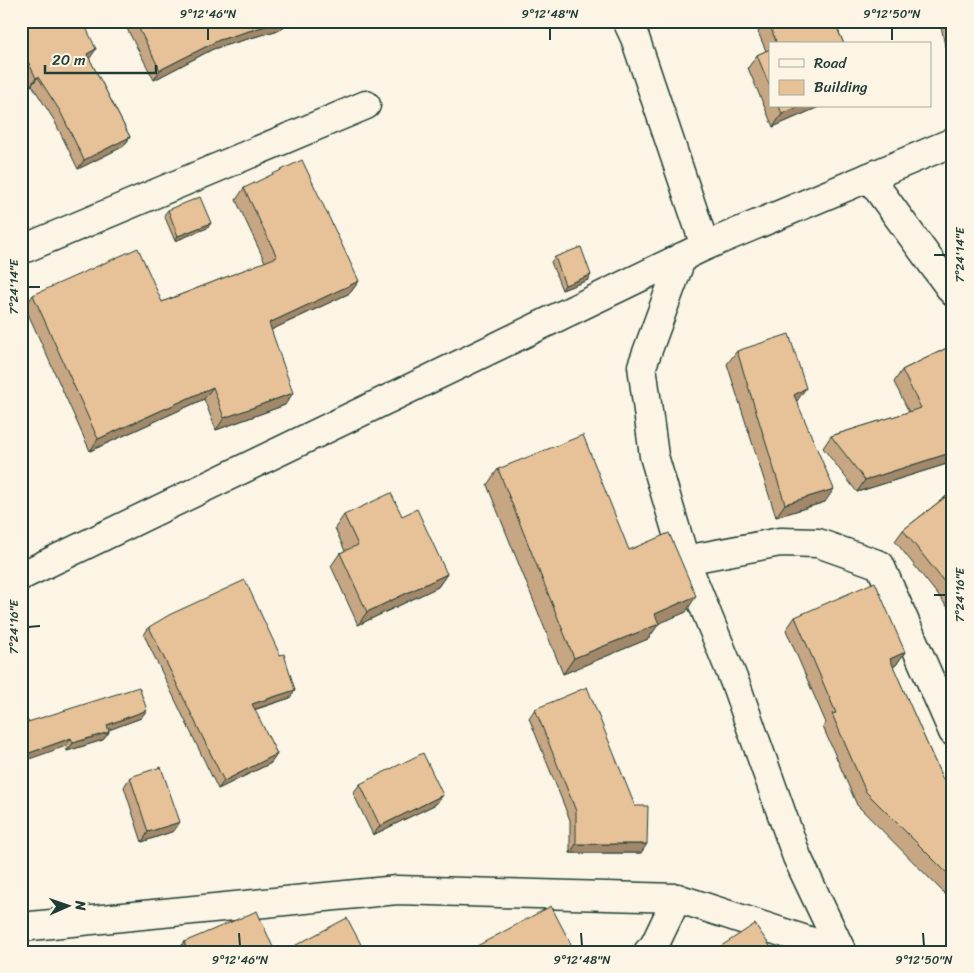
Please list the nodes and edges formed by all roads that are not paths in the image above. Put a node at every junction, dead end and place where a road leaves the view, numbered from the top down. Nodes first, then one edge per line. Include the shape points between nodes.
1 (627, 21) edge
2 (366, 105) dead end
3 (953, 142) edge
4 (869, 177) junction
5 (21, 250) edge
6 (694, 251) junction
7 (953, 292) edge
8 (685, 560) junction
9 (21, 576) edge
10 (953, 732) edge
11 (677, 898) junction
12 (21, 927) edge
13 (841, 951) edge
14 (648, 952) edge

1 - 6 street via 635,38
2 - 5 street
3 - 4 street
4 - 6 street
4 - 7 street
6 - 8 street via 642,366 654,456
6 - 9 street
8 - 10 street via 780,542 818,543 880,565
8 - 13 street via 737,688 797,857
11 - 12 street via 397,890
11 - 13 street
11 - 14 street

